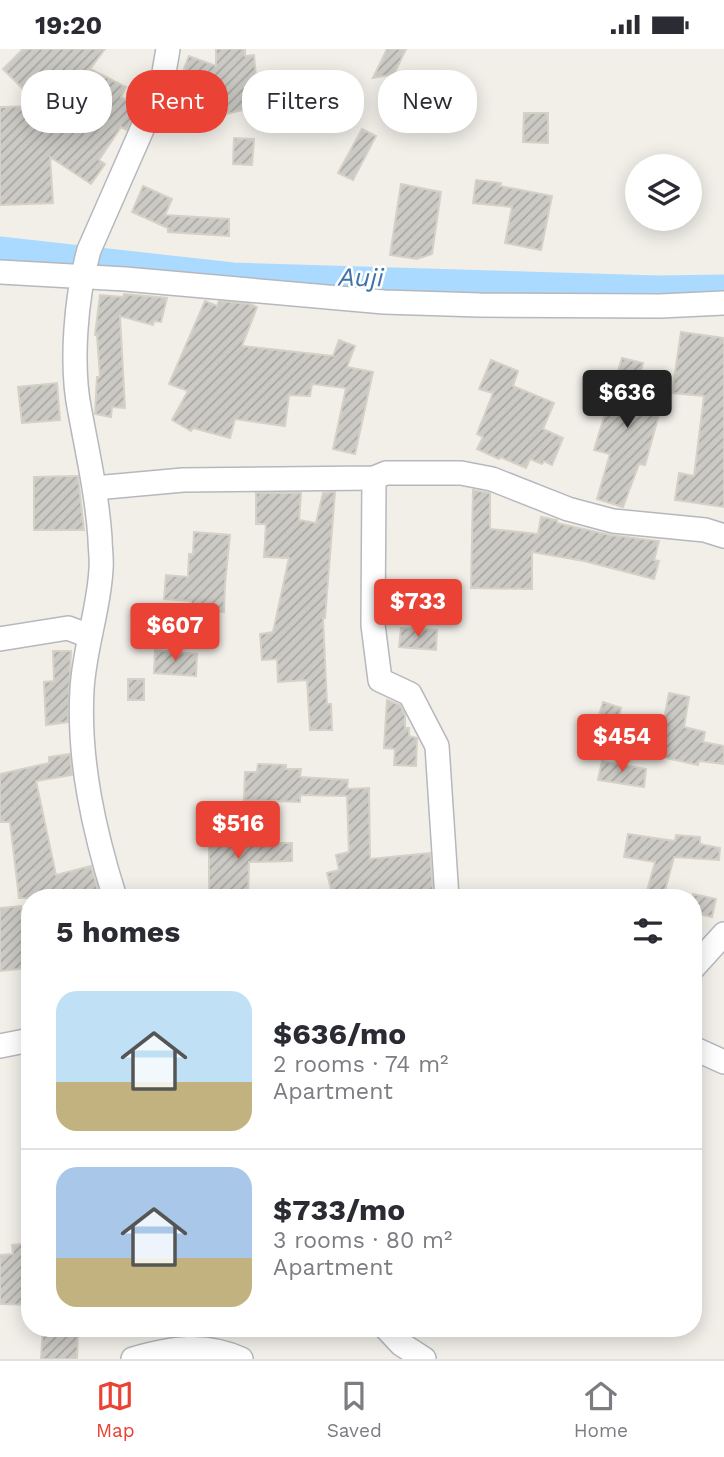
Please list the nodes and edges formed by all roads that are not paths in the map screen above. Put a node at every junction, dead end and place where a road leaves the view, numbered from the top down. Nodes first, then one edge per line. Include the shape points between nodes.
1 (168, 49) edge
2 (85, 266) junction
3 (0, 272) edge
4 (724, 303) edge
5 (374, 478) junction
6 (95, 488) junction
7 (724, 536) edge
8 (89, 636) junction
9 (0, 639) edge
10 (113, 889) edge
11 (446, 889) edge
12 (724, 935) edge
13 (702, 958) edge
14 (21, 1042) edge
15 (0, 1046) edge
16 (702, 1054) edge
17 (702, 1058) edge
18 (720, 1066) edge
19 (394, 1337) edge
20 (133, 1359) edge
21 (241, 1359) edge
22 (424, 1359) edge

1 - 2 street via 162,84
2 - 3 street
2 - 4 street via 125,279 384,302
2 - 6 street via 74,358
5 - 6 street via 183,480
5 - 7 street via 460,473 492,479 613,521
5 - 11 street via 373,625 380,680 410,694 437,746
6 - 8 street via 102,569
8 - 9 street via 68,628
8 - 10 street via 82,689 83,745 90,803
12 - 13 street
14 - 15 street
16 - 18 street
17 - 18 street
19 - 22 street
20 - 21 street via 208,1348

